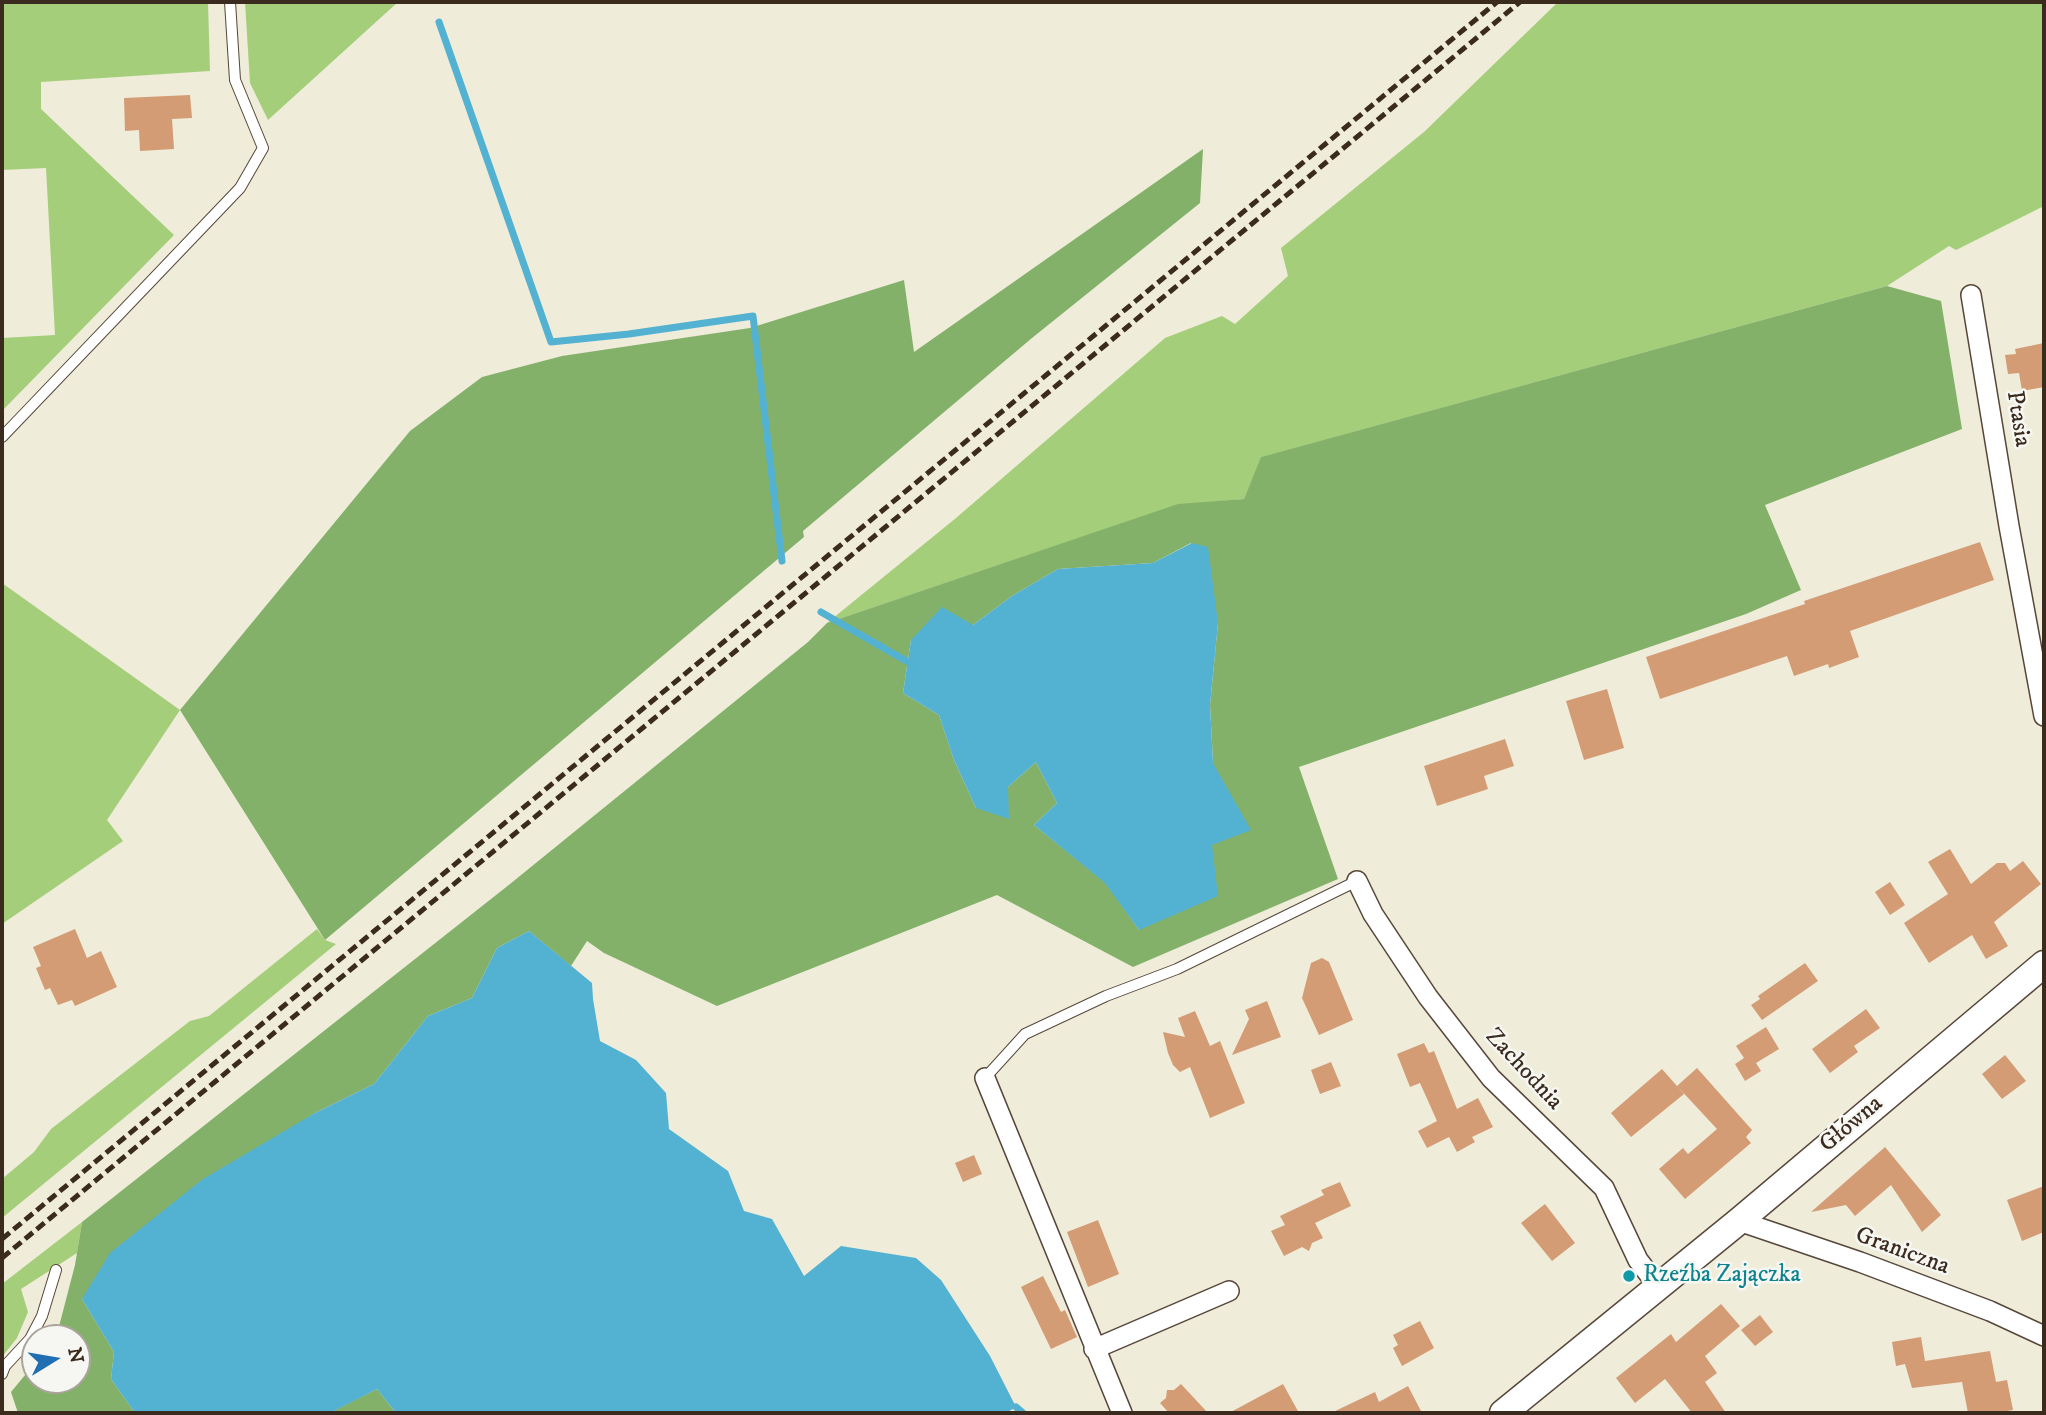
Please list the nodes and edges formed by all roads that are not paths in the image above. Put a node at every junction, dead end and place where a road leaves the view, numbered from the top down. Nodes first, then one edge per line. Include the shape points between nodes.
1 (230, 2) edge
2 (1971, 295) dead end
3 (2, 437) edge
4 (2044, 716) edge
5 (1357, 880) joint
6 (2044, 964) edge
7 (985, 1078) joint
8 (1740, 1221) junction
9 (56, 1270) dead end
10 (1658, 1286) junction
11 (1229, 1291) dead end
12 (2044, 1336) edge
13 (1094, 1349) junction
14 (2, 1374) edge
15 (1122, 1413) edge
16 (1503, 1413) edge

1 - 3 lane via 235,80 263,148 240,188
2 - 4 street, Ptasia
5 - 7 lane via 1177,969 1026,1034
5 - 10 street, Zachodnia via 1373,915 1483,1068 1604,1188 1638,1260
6 - 8 main road, Główna
7 - 13 street
8 - 10 main road, Główna
8 - 12 street, Graniczna via 1990,1311
9 - 14 lane via 30,1339
10 - 16 main road, Główna
11 - 13 street
13 - 15 street

